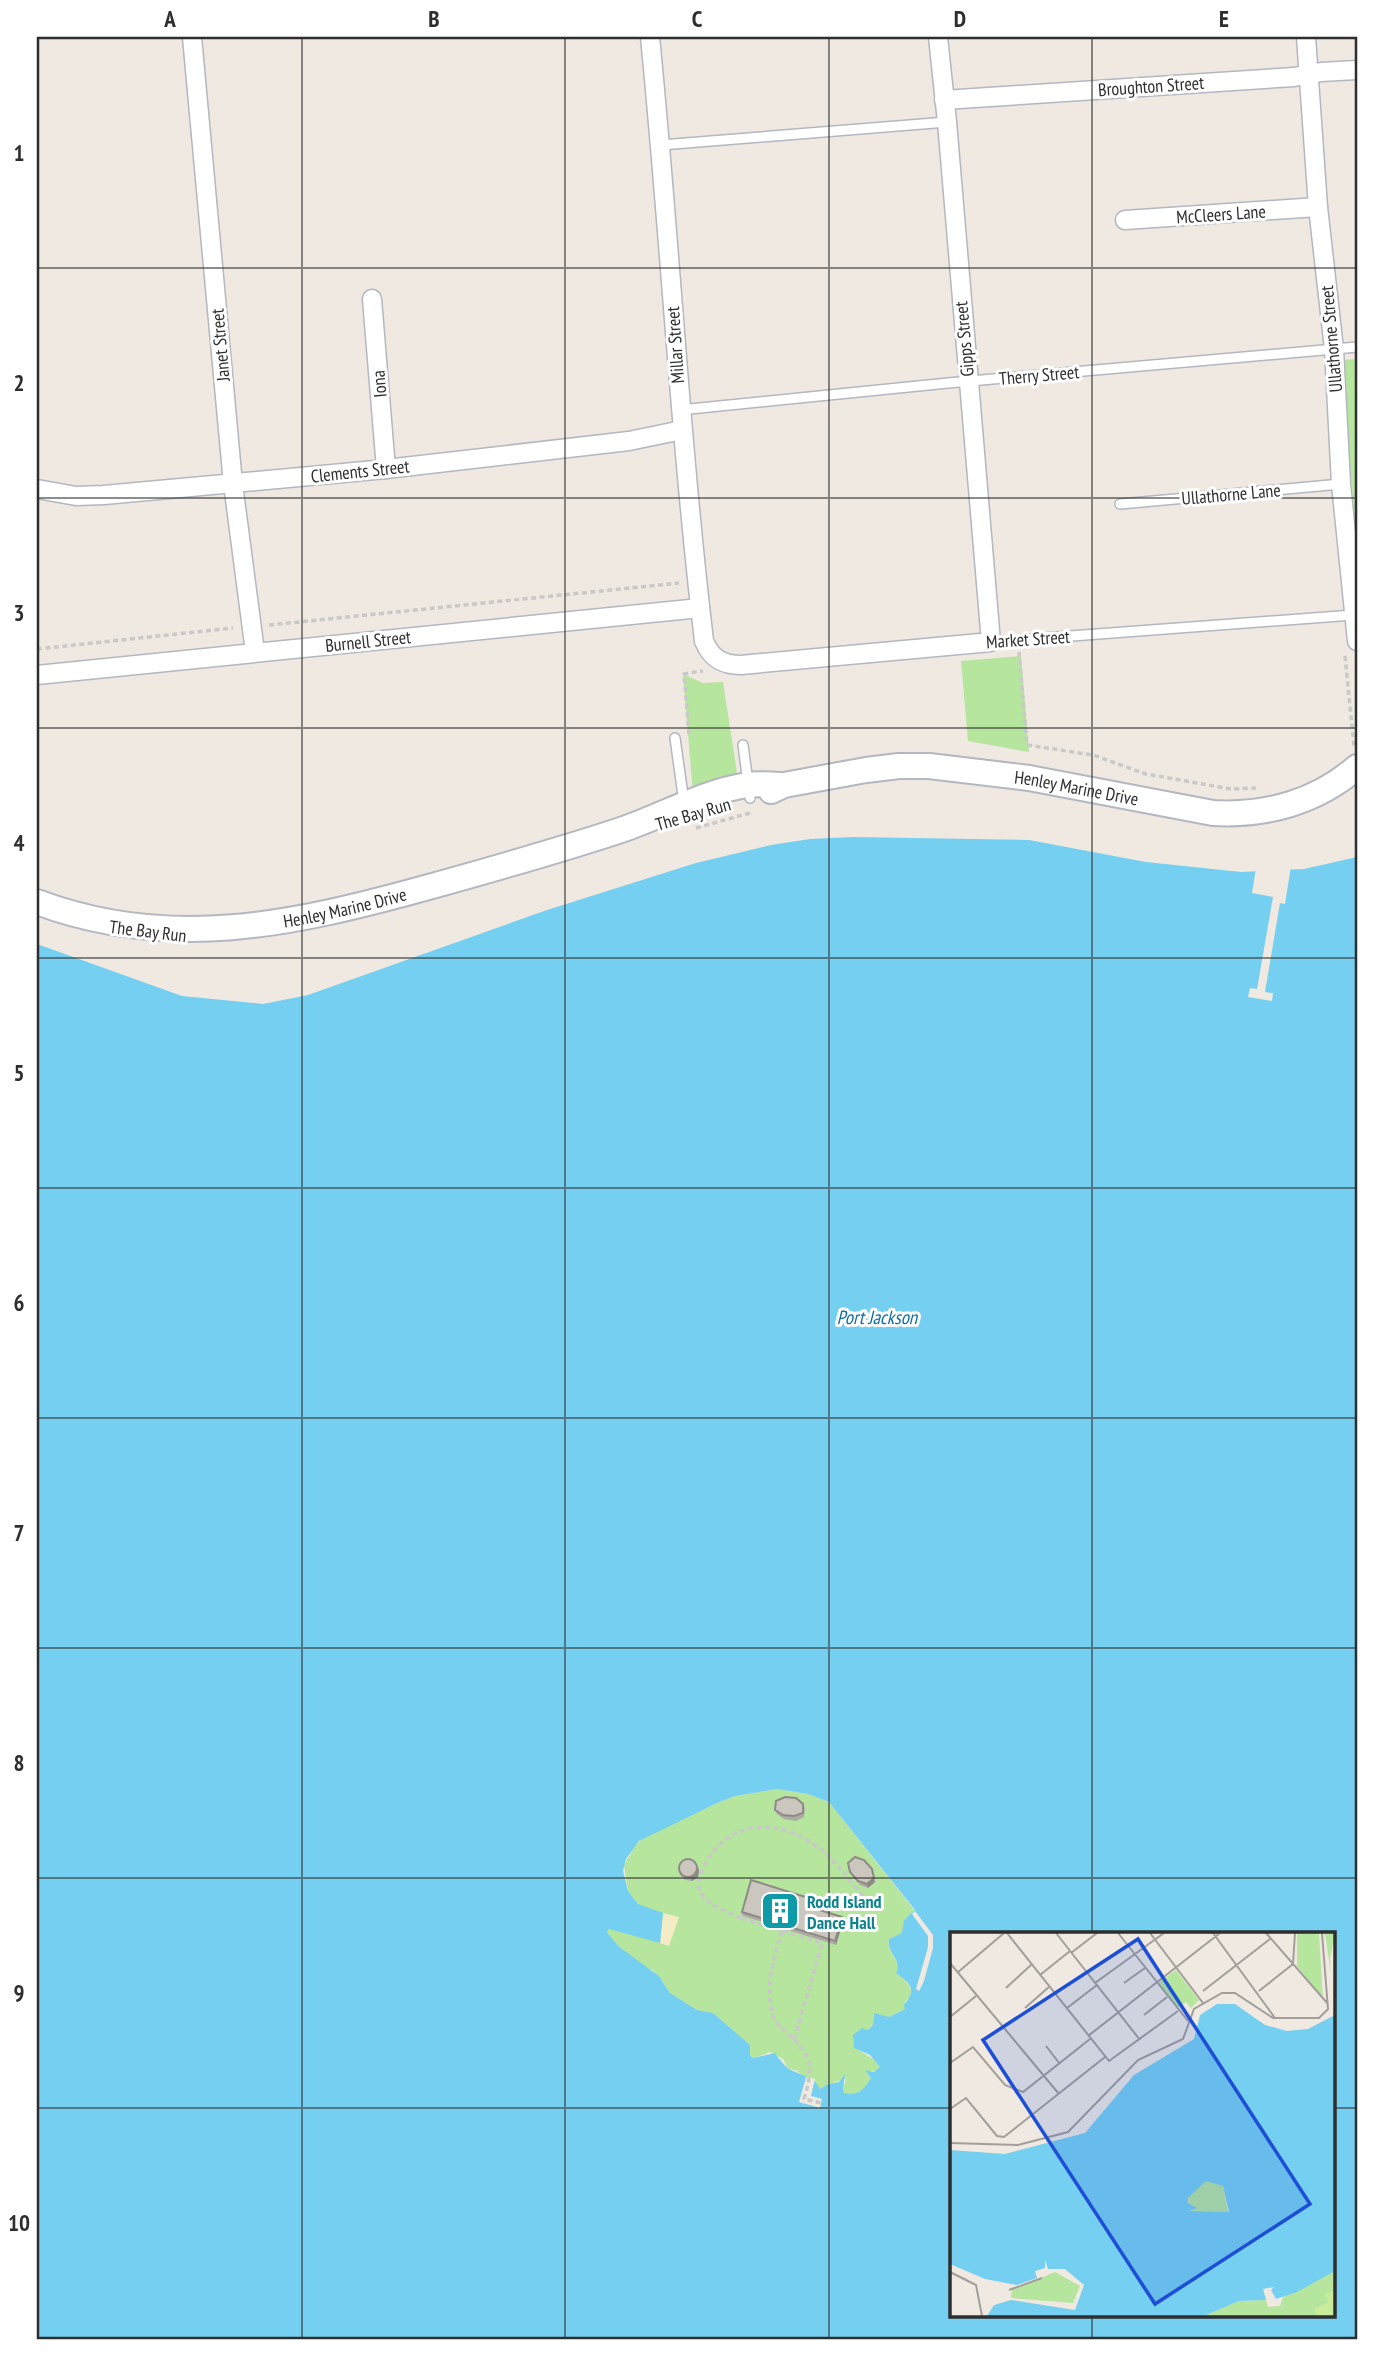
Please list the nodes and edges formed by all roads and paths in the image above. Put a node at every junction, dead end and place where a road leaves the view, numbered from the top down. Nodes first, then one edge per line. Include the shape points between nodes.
1 (192, 37) edge
2 (650, 37) edge
3 (938, 37) edge
4 (1306, 37) edge
5 (1357, 70) edge
6 (1310, 75) junction
7 (944, 100) junction
8 (947, 122) junction
9 (661, 145) junction
10 (1318, 207) junction
11 (1125, 220) dead end
12 (372, 299) dead end
13 (1357, 347) edge
14 (1334, 349) junction
15 (968, 382) junction
16 (680, 410) junction
17 (682, 430) junction
18 (386, 469) junction
19 (233, 484) junction
20 (1341, 484) junction
21 (37, 489) edge
22 (1120, 504) dead end
23 (679, 583) dead end
24 (700, 608) junction
25 (1353, 615) junction
26 (252, 627) junction
27 (1357, 641) edge
28 (991, 642) junction
29 (37, 649) edge
30 (708, 651) joint
31 (255, 652) junction
32 (1020, 659) dead end
33 (712, 670) dead end
34 (37, 675) edge
35 (675, 738) dead end
36 (690, 739) dead end
37 (743, 746) dead end
38 (1353, 756) edge
39 (1257, 788) dead end
40 (752, 798) junction
41 (687, 817) junction
42 (37, 902) edge
43 (870, 1905) dead end
44 (745, 1906) edge
45 (741, 1918) junction
46 (782, 1931) junction
47 (794, 2040) junction
48 (821, 2104) dead end

1 - 19 street, Janet Street
2 - 9 street, Millar Street
3 - 7 street, Gipps Street
4 - 6 street, Ullathorne Street
5 - 6 street, Broughton Street
6 - 7 street, Broughton Street
6 - 10 street, Ullathorne Street
7 - 8 street, Gipps Street
8 - 9 lane
8 - 15 street, Gipps Street
9 - 16 street, Millar Street
10 - 11 street, McCleers Lane
10 - 14 street, Ullathorne Street
12 - 18 street, Iona
13 - 14 lane, Therry Street
14 - 15 lane, Therry Street
14 - 20 street, Ullathorne Street
15 - 16 lane, Therry Street
15 - 28 street, Gipps Street
16 - 17 street, Millar Street
17 - 18 street, Clements Street via 629,441
17 - 24 street, Millar Street
18 - 19 street, Clements Street
19 - 21 street, Clements Street via 76,496
19 - 26 street, Janet Street
20 - 22 lane, Ullathorne Lane
20 - 25 street, Ullathorne Street
23 - 26 path
24 - 30 street, Millar Street
24 - 31 street, Burnell Street
25 - 27 street, Ullathorne Street
25 - 28 lane, Market Street
26 - 29 path
26 - 31 street, Janet Street
28 - 30 street, Market Street via 741,665 718,661
31 - 34 street, Burnell Street
32 - 39 path, Henley Marine Drive via 1027,745 1084,753 1146,774 1231,789
33 - 36 path via 684,674
35 - 41 lane
37 - 40 lane
38 - 40 main road, Henley Marine Drive via 1324,790 1298,803 1238,815 1029,778 929,766 866,769 784,785
40 - 41 path, The Bay Run
40 - 41 main road, Henley Marine Drive via 715,793
41 - 42 main road, Henley Marine Drive via 649,821 364,905 226,930 163,930 93,920
43 - 45 path via 817,1846 784,1831 753,1826 724,1841 711,1854 699,1880 699,1890 707,1898
44 - 45 path
45 - 46 path
46 - 47 path via 769,1976 769,1998 774,2020
46 - 47 path via 822,1943
47 - 48 path via 811,2067 804,2099

